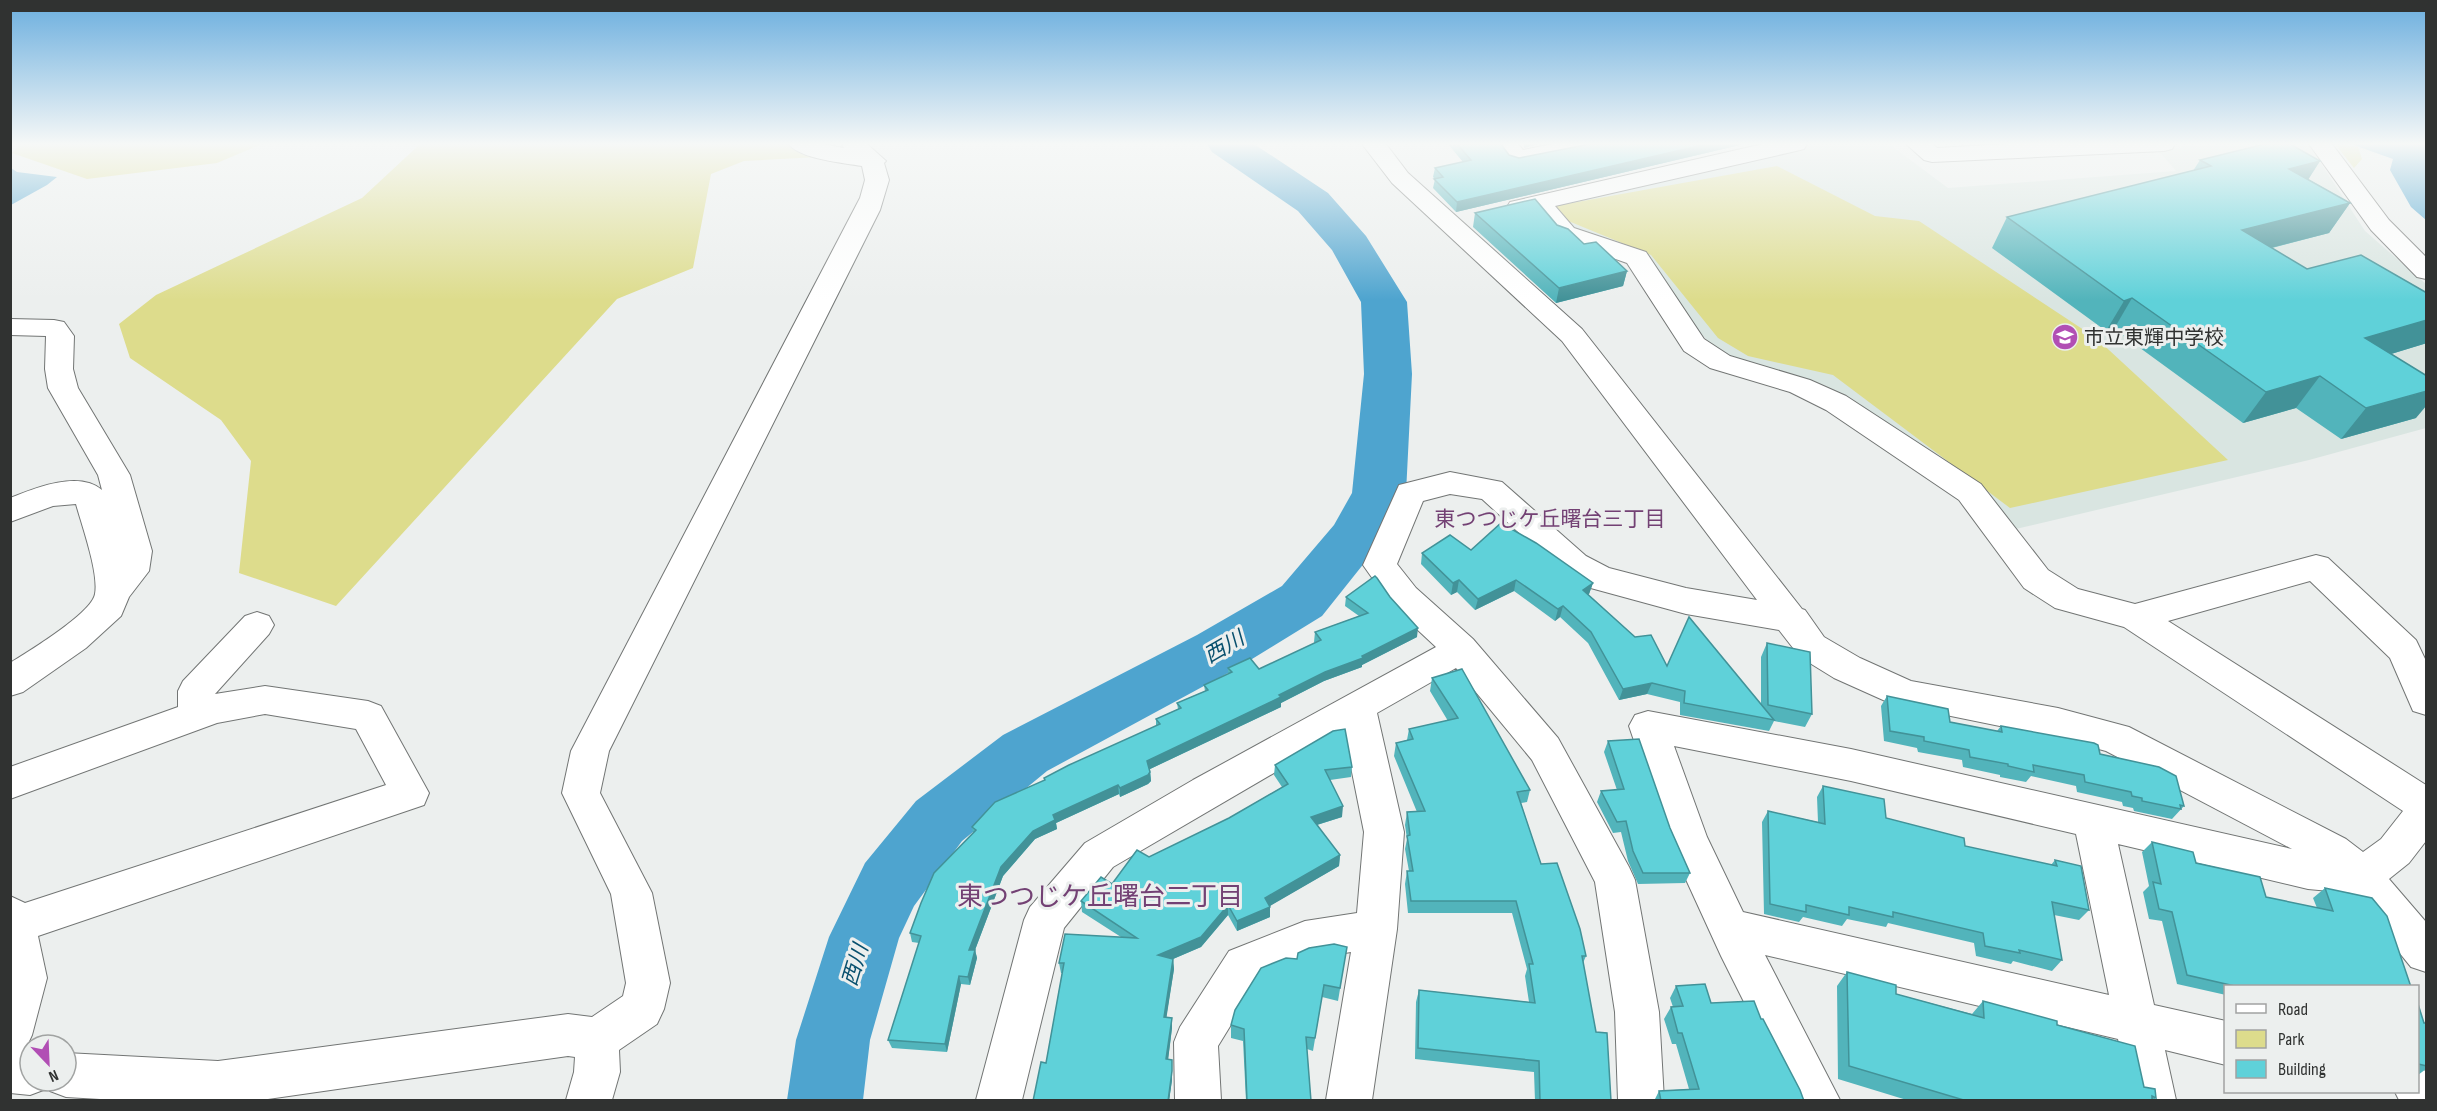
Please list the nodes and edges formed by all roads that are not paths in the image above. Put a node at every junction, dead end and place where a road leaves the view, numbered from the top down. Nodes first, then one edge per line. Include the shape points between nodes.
1 (873, 196) edge
2 (1432, 196) edge
3 (1570, 196) edge
4 (2358, 196) edge
5 (1539, 203) junction
6 (1472, 218) junction
7 (2427, 270) edge
8 (10, 327) edge
9 (10, 511) edge
10 (113, 592) junction
11 (2135, 617) junction
12 (1793, 619) junction
13 (257, 625) dead end
14 (1461, 649) junction
15 (10, 682) edge
16 (2427, 701) edge
17 (1358, 708) junction
18 (196, 716) junction
19 (10, 783) edge
20 (2427, 805) edge
21 (2427, 812) edge
22 (2092, 821) junction
23 (2361, 876) junction
24 (13, 920) edge
25 (1730, 928) junction
26 (1376, 929) junction
27 (2427, 952) edge
28 (2136, 1021) junction
29 (597, 1039) junction
30 (2224, 1043) edge
31 (15, 1064) edge
32 (78, 1076) edge
33 (589, 1101) edge
34 (999, 1101) edge
35 (1198, 1101) edge
36 (1349, 1101) edge
37 (1641, 1101) edge
38 (1817, 1101) edge
39 (2153, 1101) edge

1 - 29 street via 590,751 581,793 631,893 648,983 642,1009
2 - 6 street
3 - 5 street
4 - 7 street via 2380,225
5 - 6 street
5 - 11 street via 1565,233 1637,258 1694,345 1720,362 1800,387 1836,403 1970,492 2036,579 2067,599
6 - 12 street via 1572,335
8 - 10 street via 54,328 60,336 63,388 114,475 136,551 132,571
9 - 10 street via 74,490 90,495
10 - 15 street via 109,608 74,639
11 - 16 street via 2316,567 2404,650
11 - 20 street
12 - 14 street via 1686,602 1599,579 1574,564 1491,490 1450,483 1410,493 1380,565 1404,597
12 - 23 street via 1812,647 1905,694 2116,738 2332,851
13 - 18 street via 196,691
14 - 17 street
14 - 37 street via 1545,749 1615,880 1637,1012
17 - 26 street via 1384,832
17 - 34 street via 1099,855 1045,920
18 - 19 street
18 - 24 street via 265,700 368,716 410,793
21 - 23 street via 2395,850
22 - 23 street via 2308,871
22 - 25 street via 1851,765 1648,726 1687,838
22 - 28 street
23 - 27 street
24 - 31 street via 25,978
25 - 28 street
25 - 38 street
26 - 35 street via 1305,940 1244,965 1196,1042
26 - 36 street
28 - 30 street
28 - 39 street
29 - 32 street via 568,1035 218,1084
29 - 33 street via 597,1072

